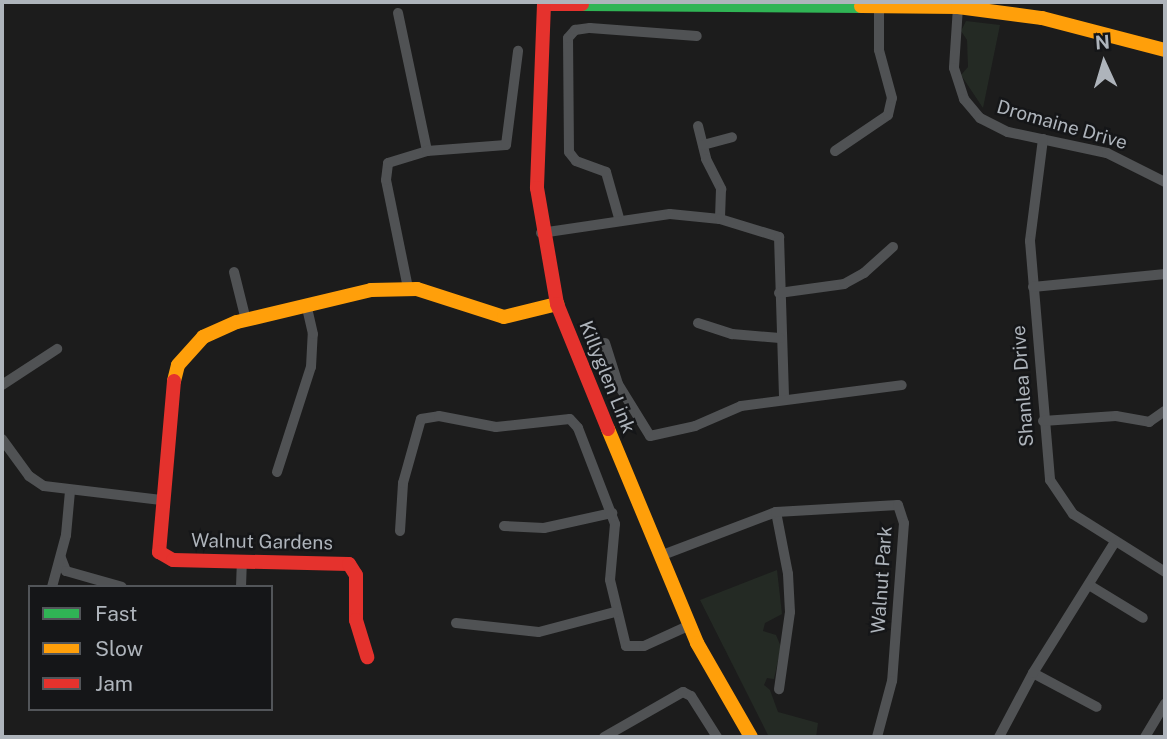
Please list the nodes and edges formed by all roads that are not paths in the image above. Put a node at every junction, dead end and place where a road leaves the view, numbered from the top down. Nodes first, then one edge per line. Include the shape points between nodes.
1 (537, 3) edge
2 (609, 3) edge
3 (697, 3) edge
4 (879, 6) junction
5 (958, 7) junction
6 (1004, 7) edge
7 (398, 13) dead end
8 (697, 36) dead end
9 (1165, 50) edge
10 (518, 51) dead end
11 (698, 126) dead end
12 (732, 137) dead end
13 (1043, 139) junction
14 (703, 145) junction
15 (428, 151) junction
16 (835, 151) dead end
17 (1165, 182) edge
18 (619, 218) junction
19 (720, 219) junction
20 (541, 233) junction
21 (893, 247) dead end
22 (234, 272) dead end
23 (1165, 274) edge
24 (1033, 286) junction
25 (408, 288) junction
26 (779, 293) junction
27 (558, 304) junction
28 (307, 307) junction
29 (246, 320) junction
30 (698, 323) dead end
31 (780, 338) junction
32 (605, 343) dead end
33 (57, 349) dead end
34 (2, 385) edge
35 (902, 385) dead end
36 (784, 400) junction
37 (1165, 411) edge
38 (1043, 421) junction
39 (2, 439) edge
40 (277, 472) dead end
41 (70, 491) junction
42 (161, 500) junction
43 (776, 512) junction
44 (612, 513) junction
45 (504, 526) dead end
46 (400, 531) dead end
47 (1115, 542) junction
48 (660, 556) junction
49 (61, 558) junction
50 (242, 562) junction
51 (1165, 572) edge
52 (53, 585) edge
53 (115, 585) edge
54 (241, 585) edge
55 (1089, 585) junction
56 (615, 612) junction
57 (1143, 618) dead end
58 (456, 623) dead end
59 (690, 625) junction
60 (367, 657) dead end
61 (1033, 673) junction
62 (779, 689) dead end
63 (1165, 704) edge
64 (1097, 707) dead end
65 (604, 737) edge
66 (717, 737) edge
67 (751, 737) edge
68 (877, 737) edge
69 (999, 737) edge
70 (1145, 737) edge

1 - 2 street
1 - 20 street, Killyglen Link via 536,164
2 - 3 street
3 - 4 street
4 - 5 street
4 - 16 street via 879,50 892,98 888,115
5 - 6 street
5 - 13 street, Dromaine Drive via 954,68 964,99 987,123
6 - 9 street
7 - 15 street
8 - 18 street via 590,28 575,30 568,38 569,152 576,161 606,172
10 - 15 street via 506,145
11 - 14 street
12 - 14 street
13 - 17 street, Dromaine Drive via 1107,153
13 - 24 street, Shanlea Drive via 1031,222
14 - 19 street via 721,189
15 - 25 street via 393,159 385,171
18 - 19 street via 670,214
18 - 20 street
19 - 26 street via 779,237
20 - 27 street, Killyglen Link
21 - 26 street via 844,284
22 - 29 street
23 - 24 street
24 - 38 street, Shanlea Drive
25 - 27 street, Walnut Gardens via 504,317
25 - 28 street, Walnut Gardens via 371,290
26 - 31 street
27 - 48 street, Killyglen Link
28 - 29 street, Walnut Gardens
28 - 40 street via 313,334 311,367
29 - 42 street, Walnut Gardens via 203,337 178,365
30 - 31 street via 732,334
31 - 36 street
32 - 36 street via 622,393 650,436 695,425 741,406
33 - 34 street
35 - 36 street
37 - 38 street via 1149,422 1116,416
38 - 47 street, Shanlea Drive via 1048,474 1057,496 1073,514
39 - 41 street via 33,479
41 - 42 street
41 - 49 street
42 - 50 street, Walnut Gardens via 158,544 163,558
43 - 48 street, Walnut Park
43 - 62 street via 790,612
43 - 68 street, Walnut Park via 889,503 903,512 892,681
44 - 45 street via 544,528
44 - 46 street via 578,428 570,419 496,427 433,415 421,419 416,428 403,483
44 - 56 street via 615,533 610,580
47 - 51 street, Shanlea Drive
47 - 55 street
48 - 59 street, Killyglen Link
49 - 52 street
49 - 53 street via 66,570
50 - 54 street
50 - 60 street, Walnut Gardens via 349,564 356,575 357,625
55 - 57 street
55 - 61 street
56 - 58 street via 545,631
56 - 59 street via 626,646 632,649
59 - 67 street, Killyglen Link
61 - 64 street
61 - 69 street
63 - 70 street
65 - 66 street via 683,692 691,696

